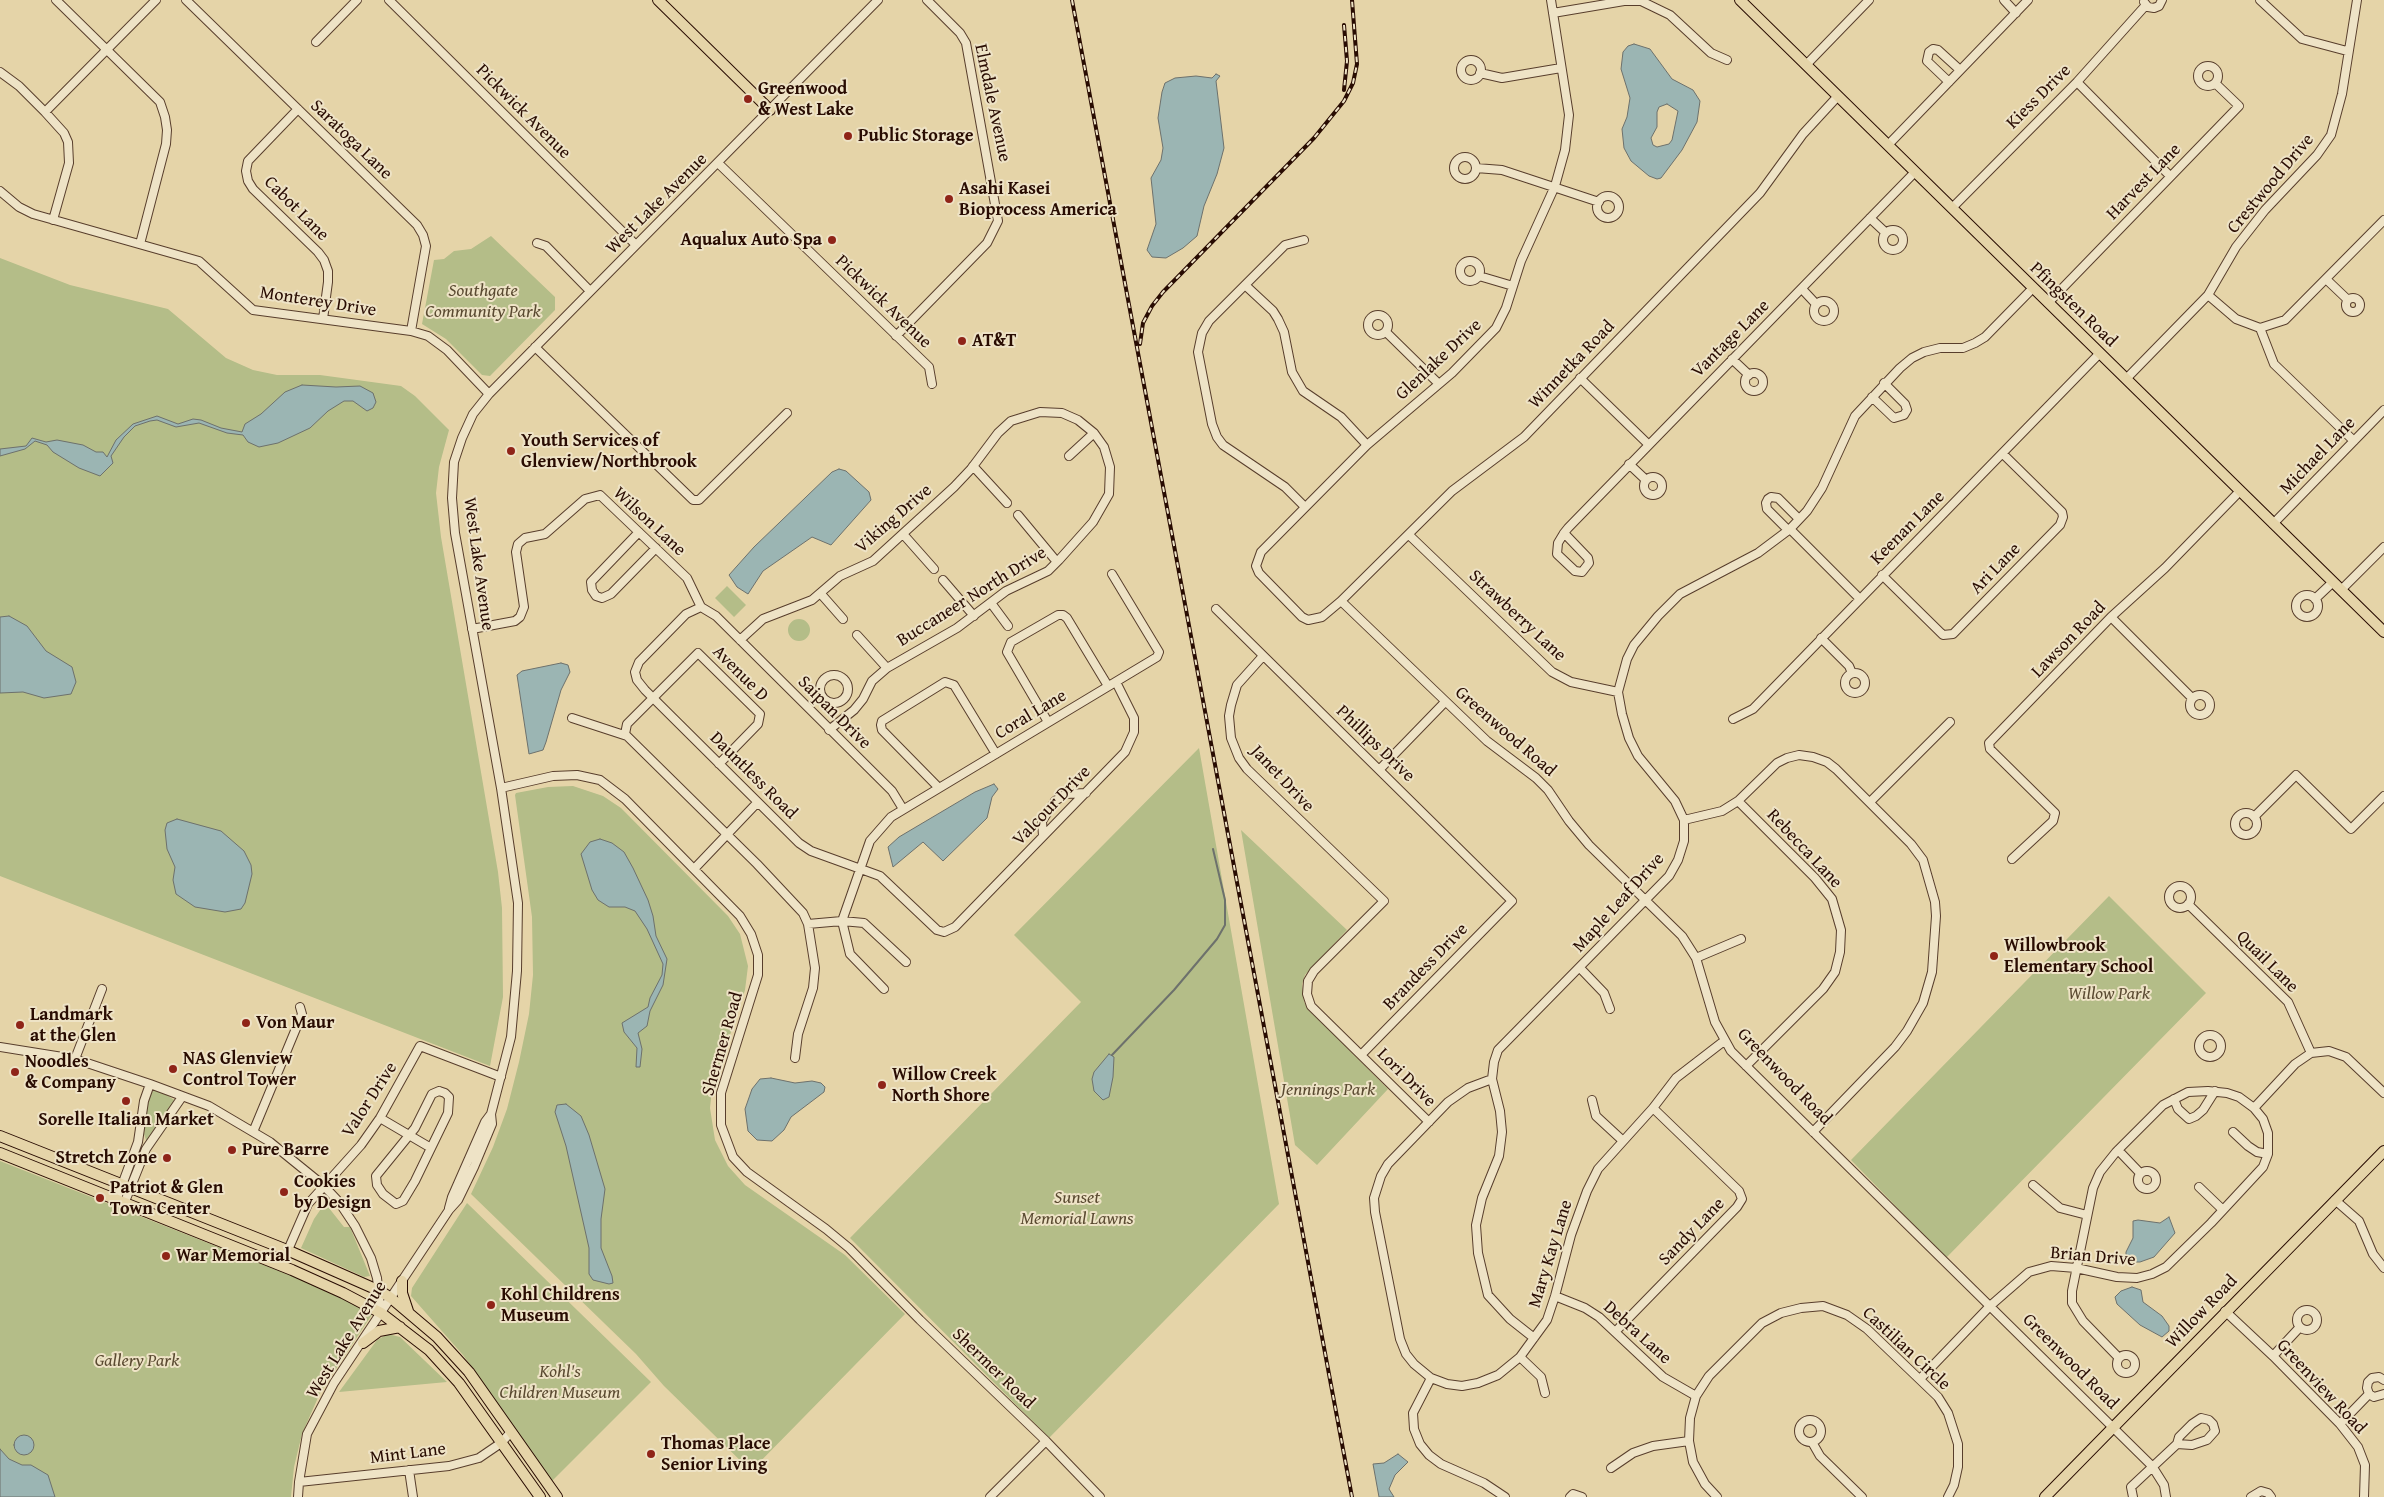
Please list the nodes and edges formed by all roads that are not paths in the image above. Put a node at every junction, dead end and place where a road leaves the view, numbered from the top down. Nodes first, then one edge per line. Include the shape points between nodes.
1 (56, 0) edge
2 (156, 0) edge
3 (186, 0) edge
4 (358, 0) edge
5 (389, 0) edge
6 (658, 0) edge
7 (878, 0) edge
8 (927, 0) edge
9 (1551, 0) edge
10 (1740, 0) edge
11 (1869, 0) edge
12 (2004, 0) edge
13 (2027, 0) edge
14 (2162, 0) edge
15 (2260, 0) edge
16 (2357, 0) edge
17 (2145, 2) edge
18 (1553, 13) junction
19 (2016, 13) junction
20 (316, 42) dead end
21 (107, 49) junction
22 (2347, 50) junction
23 (1727, 60) dead end
24 (1806, 65) junction
25 (1561, 68) junction
26 (1960, 70) junction
27 (0, 72) edge
28 (1480, 74) dead end
29 (1949, 82) junction
30 (2077, 82) junction
31 (2215, 83) dead end
32 (1838, 96) junction
33 (298, 108) junction
34 (770, 110) junction
35 (45, 112) junction
36 (1888, 145) junction
37 (719, 164) junction
38 (1476, 168) dead end
39 (1915, 172) junction
40 (2170, 176) junction
41 (1555, 186) junction
42 (0, 191) edge
43 (1599, 202) dead end
44 (1952, 208) junction
45 (1870, 218) junction
46 (53, 220) junction
47 (2384, 220) edge
48 (1886, 233) dead end
49 (1304, 240) dead end
50 (140, 244) junction
51 (537, 244) dead end
52 (636, 245) junction
53 (1479, 276) dead end
54 (2327, 280) junction
55 (1244, 285) junction
56 (1513, 286) junction
57 (2033, 288) junction
58 (1802, 289) junction
59 (590, 291) junction
60 (2208, 295) junction
61 (2348, 300) dead end
62 (2048, 303) junction
63 (1816, 304) dead end
64 (323, 319) junction
65 (2260, 328) junction
66 (411, 331) junction
67 (1386, 332) dead end
68 (896, 336) junction
69 (535, 347) junction
70 (2100, 353) junction
71 (1732, 359) junction
72 (1748, 375) dead end
73 (1580, 378) junction
74 (2126, 379) junction
75 (932, 384) dead end
76 (1439, 384) junction
77 (1884, 384) junction
78 (490, 394) junction
79 (1872, 396) junction
80 (2384, 410) edge
81 (787, 413) dead end
82 (1026, 415) joint
83 (1094, 433) junction
84 (2354, 441) junction
85 (1648, 444) junction
86 (1367, 445) junction
87 (2002, 454) junction
88 (1069, 456) dead end
89 (1629, 464) junction
90 (973, 466) junction
91 (1646, 480) dead end
92 (2240, 490) junction
93 (1007, 503) dead end
94 (1305, 507) junction
95 (1018, 515) dead end
96 (1799, 519) junction
97 (2274, 524) junction
98 (1566, 530) junction
99 (1789, 530) junction
100 (639, 532) junction
101 (903, 534) junction
102 (1409, 535) junction
103 (2384, 546) edge
104 (656, 548) junction
105 (1057, 562) junction
106 (934, 569) dead end
107 (1112, 574) dead end
108 (1882, 574) junction
109 (944, 580) dead end
110 (2333, 582) junction
111 (2341, 590) junction
112 (821, 594) junction
113 (1859, 598) junction
114 (2315, 599) dead end
115 (1341, 601) junction
116 (991, 603) junction
117 (701, 607) junction
118 (1216, 609) dead end
119 (974, 616) junction
120 (1302, 617) joint
121 (2112, 617) junction
122 (842, 619) dead end
123 (1008, 626) dead end
124 (472, 629) junction
125 (2384, 632) edge
126 (857, 635) dead end
127 (1821, 638) junction
128 (740, 640) junction
129 (1263, 656) junction
130 (887, 668) junction
131 (1852, 673) dead end
132 (1112, 684) junction
133 (1618, 692) junction
134 (653, 698) junction
135 (2192, 698) dead end
136 (843, 700) dead end
137 (1445, 702) junction
138 (854, 710) junction
139 (572, 718) dead end
140 (1733, 719) dead end
141 (1048, 722) junction
142 (1950, 722) dead end
143 (829, 730) junction
144 (625, 734) junction
145 (996, 754) junction
146 (719, 764) junction
147 (1380, 769) junction
148 (502, 788) junction
149 (939, 788) junction
150 (1086, 793) junction
151 (2384, 796) edge
152 (1738, 801) junction
153 (1870, 802) junction
154 (760, 804) junction
155 (904, 809) junction
156 (2254, 816) dead end
157 (1684, 820) junction
158 (728, 834) junction
159 (1043, 836) junction
160 (2012, 860) dead end
161 (695, 868) junction
162 (859, 868) junction
163 (1645, 900) junction
164 (1384, 901) joint
165 (1512, 901) joint
166 (2188, 904) dead end
167 (842, 921) junction
168 (808, 924) junction
169 (944, 932) joint
170 (1741, 939) dead end
171 (1696, 958) junction
172 (906, 962) dead end
173 (1580, 968) junction
174 (102, 989) dead end
175 (884, 989) dead end
176 (300, 1007) dead end
177 (1610, 1010) dead end
178 (1724, 1041) junction
179 (0, 1047) edge
180 (2311, 1053) junction
181 (1362, 1054) junction
182 (795, 1058) dead end
183 (75, 1059) junction
184 (1746, 1066) junction
185 (501, 1077) junction
186 (1492, 1079) junction
187 (150, 1084) junction
188 (2215, 1092) junction
189 (2384, 1093) edge
190 (182, 1097) junction
191 (2174, 1099) junction
192 (1592, 1100) dead end
193 (1653, 1108) junction
194 (2254, 1108) junction
195 (380, 1118) junction
196 (1429, 1122) junction
197 (253, 1132) junction
198 (1813, 1132) junction
199 (2233, 1132) dead end
200 (0, 1136) edge
201 (409, 1136) junction
202 (138, 1140) junction
203 (1622, 1140) junction
204 (150, 1143) junction
205 (430, 1148) junction
206 (2118, 1150) junction
207 (2384, 1151) edge
208 (0, 1153) edge
209 (2268, 1154) junction
210 (2140, 1173) dead end
211 (324, 1185) junction
212 (2033, 1185) dead end
213 (127, 1186) junction
214 (2199, 1187) dead end
215 (2335, 1200) junction
216 (120, 1203) junction
217 (2223, 1210) junction
218 (2088, 1215) junction
219 (287, 1250) junction
220 (281, 1266) junction
221 (2076, 1268) junction
222 (2384, 1268) edge
223 (402, 1281) junction
224 (380, 1291) junction
225 (1555, 1296) junction
226 (391, 1298) junction
227 (1990, 1306) junction
228 (2225, 1311) junction
229 (409, 1312) junction
230 (381, 1313) junction
231 (400, 1327) junction
232 (2300, 1327) dead end
233 (1615, 1332) junction
234 (1534, 1338) junction
235 (363, 1343) junction
236 (2273, 1356) junction
237 (1520, 1357) junction
238 (2118, 1358) dead end
239 (1431, 1378) junction
240 (1920, 1379) junction
241 (2384, 1380) edge
242 (1545, 1393) dead end
243 (2369, 1394) junction
244 (2384, 1394) edge
245 (1696, 1396) junction
246 (2340, 1424) junction
247 (2113, 1428) junction
248 (511, 1432) junction
249 (1046, 1441) junction
250 (1689, 1441) junction
251 (501, 1442) junction
252 (1812, 1442) dead end
253 (2177, 1444) junction
254 (2152, 1466) junction
255 (1611, 1468) dead end
256 (410, 1470) junction
257 (299, 1482) junction
258 (298, 1497) edge
259 (413, 1497) edge
260 (540, 1497) edge
261 (557, 1497) edge
262 (990, 1497) edge
263 (1100, 1497) edge
264 (1505, 1497) edge
265 (1570, 1497) edge
266 (1582, 1497) edge
267 (1717, 1497) edge
268 (1862, 1497) edge
269 (1948, 1497) edge
270 (2045, 1497) edge
271 (2133, 1497) edge
272 (2166, 1497) edge
273 (2251, 1497) edge
274 (2271, 1497) edge
275 (2364, 1497) edge

1 - 21 street
2 - 21 street
3 - 33 street, Saratoga Lane
4 - 20 street
5 - 52 street, Pickwick Avenue
6 - 34 main road
7 - 34 street, West Lake Avenue
8 - 68 street, Elmdale Avenue via 956,28 966,43 998,221 987,243
9 - 18 street, Glenlake Drive
10 - 24 main road, Pfingsten Road
11 - 24 street
12 - 19 street
13 - 19 street
14 - 17 street, Kiess Drive via 2156,8
15 - 22 street via 2302,39
16 - 22 street, Crestwood Drive
17 - 30 street, Kiess Drive
18 - 23 street via 1641,1 1670,15 1711,53
18 - 25 street, Glenlake Drive
19 - 26 street
21 - 35 street
21 - 50 street via 160,102 165,117 166,144
22 - 60 street, Crestwood Drive via 2342,94 2331,135 2317,155 2265,210 2236,248
24 - 32 main road, Pfingsten Road
25 - 28 street via 1502,78
25 - 41 street, Glenlake Drive via 1569,115 1565,150
26 - 29 street
26 - 29 street via 1938,50 1929,52 1927,61
27 - 35 street
29 - 36 street
30 - 40 street
30 - 44 street, Kiess Drive
31 - 40 street, Harvest Lane via 2239,106
32 - 36 main road, Pfingsten Road
32 - 73 street, Winnetka Road via 1804,134 1760,193
33 - 64 street, Cabot Lane via 248,161 246,171 253,188 324,260 328,282
33 - 66 street, Saratoga Lane via 423,234 426,246
34 - 37 street, West Lake Avenue
35 - 46 street via 64,133 69,153
36 - 39 main road, Pfingsten Road
37 - 52 street, West Lake Avenue
37 - 68 street, Pickwick Avenue
38 - 41 street via 1502,170
39 - 44 main road, Pfingsten Road
39 - 45 street, Vantage Lane
40 - 62 street, Harvest Lane
41 - 43 street
41 - 56 street, Glenlake Drive
42 - 46 street, Monterey Drive via 27,212
44 - 57 main road, Pfingsten Road
45 - 48 street
45 - 58 street, Vantage Lane
46 - 50 street, Monterey Drive
47 - 54 street
49 - 55 street via 1284,245
50 - 64 street, Monterey Drive via 199,261 254,310
51 - 59 street via 546,246
52 - 59 street, West Lake Avenue
53 - 56 street
54 - 61 street
54 - 65 street via 2285,320
55 - 86 street via 1278,319 1292,372 1303,391 1341,417
55 - 94 street via 1209,321 1199,342 1198,352 1212,424 1223,445 1285,487
56 - 76 street, Glenlake Drive via 1496,328
57 - 62 main road, Pfingsten Road
57 - 77 street via 1985,337 1963,348 1940,348 1912,358
58 - 63 street
58 - 71 street, Vantage Lane
59 - 69 street, West Lake Avenue
60 - 65 street via 2236,319
60 - 74 street, Crestwood Drive
62 - 70 main road, Pfingsten Road
64 - 66 street, Monterey Drive
65 - 84 street via 2274,364
66 - 78 street, Monterey Drive via 428,336 447,350
67 - 76 street
68 - 75 street, Pickwick Avenue via 929,367
69 - 78 street, West Lake Avenue
69 - 81 street via 693,500 699,500
70 - 74 main road, Pfingsten Road
70 - 87 street, Keenan Lane
71 - 72 street
71 - 85 street, Vantage Lane
73 - 85 street
73 - 102 street, Winnetka Road via 1524,437 1452,491
74 - 92 main road, Pfingsten Road
76 - 86 street, Glenlake Drive
77 - 79 street
77 - 79 street via 1905,404 1907,410 1904,415 1894,418
78 - 124 street, West Lake Avenue via 473,414 454,462 454,524
79 - 96 street via 1855,416 1822,488
80 - 84 street, Michael Lane
82 - 83 street, Buccaneer North Drive via 1062,413 1078,420
82 - 90 street, Viking Drive via 1003,428
83 - 88 street
83 - 105 street, Buccaneer North Drive via 1104,447 1110,467 1110,494 1093,522
84 - 97 street, Michael Lane
85 - 89 street, Vantage Lane
86 - 94 street, Glenlake Drive
87 - 108 street, Keenan Lane
87 - 108 street, Ari Lane via 2064,517 2060,525 1960,628 1946,636
89 - 91 street
89 - 98 street, Vantage Lane
90 - 93 street
90 - 101 street, Viking Drive
92 - 97 main road, Pfingsten Road
92 - 121 street, Lawson Road via 2165,568
94 - 120 street, Glenlake Drive via 1261,552 1256,566 1258,574
95 - 105 street
96 - 99 street
96 - 99 street via 1778,498 1768,499 1767,509
97 - 110 main road, Pfingsten Road
98 - 98 street via 1556,549 1557,554 1574,571 1582,572 1589,564 1588,558
99 - 113 street
99 - 133 street via 1758,553 1680,594 1634,645
100 - 104 street, Wilson Lane
100 - 104 street via 591,582 596,596 602,598 611,594
100 - 124 street, Wilson Lane via 605,498 595,495 585,499 550,531 525,538 516,547 524,607 520,617 515,621
101 - 106 street
101 - 112 street, Viking Drive via 873,561 840,576
102 - 115 street, Winnetka Road
102 - 133 street, Strawberry Lane via 1552,672 1571,682
103 - 111 street
104 - 117 street, Wilson Lane via 687,578
105 - 116 street, Buccaneer North Drive via 1048,571 1006,591
107 - 132 street, Coral Lane via 1159,652 1157,657
108 - 113 street, Keenan Lane
109 - 119 street
110 - 111 main road, Pfingsten Road
110 - 114 street
111 - 125 main road, Pfingsten Road
112 - 122 street
112 - 128 street, Viking Drive via 763,619
113 - 127 street, Keenan Lane
115 - 120 street, Winnetka Road via 1315,620
115 - 137 street, Greenwood Road
116 - 119 street, Buccaneer North Drive
116 - 123 street
117 - 128 street, Saipan Drive via 716,616
117 - 134 street, Dauntless Road via 686,614 637,665 637,680
118 - 129 street, Phillips Drive
119 - 130 street, Buccaneer North Drive
121 - 135 street
121 - 160 street, Lawson Road via 1989,743 1990,749 2055,813 2053,821
124 - 148 street, West Lake Avenue
126 - 130 street
127 - 131 street
127 - 140 street, Keenan Lane via 1752,709
128 - 143 street, Saipan Drive
129 - 147 street, Phillips Drive
129 - 164 street, Janet Drive via 1237,685 1231,705 1231,738 1240,758 1247,769
130 - 138 street, Buccaneer North Drive via 872,681
132 - 141 street, Coral Lane
132 - 141 street, Valcour Drive via 1063,615 1011,642 1007,652
132 - 150 street, Valcour Drive via 1131,709 1134,732 1125,752
133 - 157 street via 1629,738 1638,756 1675,801
134 - 144 street via 627,724
134 - 146 street, Dauntless Road
134 - 146 street, Avenue D via 698,653 760,714 758,724
136 - 138 street
137 - 147 street
137 - 163 street, Greenwood Road via 1487,741 1542,784 1589,845
138 - 143 street, Buccaneer North Drive
139 - 144 street
141 - 145 street, Coral Lane
142 - 153 street
143 - 155 street, Saipan Drive via 892,791
144 - 158 street
145 - 149 street, Coral Lane
145 - 149 street via 950,682 882,721 882,730
146 - 154 street, Dauntless Road
147 - 165 street, Phillips Drive
148 - 161 street, Shermer Road via 553,776 577,775 600,780 625,799
148 - 185 street, West Lake Avenue via 518,902 512,1030
149 - 155 street, Coral Lane
150 - 159 street, Valcour Drive
150 - 159 street via 1066,794 1055,801 1042,821
151 - 156 street via 2351,829 2296,775
152 - 153 street via 1777,763 1799,755 1827,762
152 - 157 street via 1722,811
152 - 184 street, Rebecca Lane via 1832,899 1841,930 1840,952 1834,972 1823,989
153 - 198 street via 1912,844 1923,860 1935,906 1932,972 1923,1003 1907,1031
154 - 158 street
154 - 162 street, Dauntless Road via 811,851
155 - 162 street, Coral Lane via 877,832
157 - 163 street, Maple Leaf Drive via 1684,841 1678,860 1669,876
158 - 161 street
158 - 168 street via 803,913
159 - 169 street, Valcour Drive via 955,927
161 - 249 street, Shermer Road via 740,916 758,955 755,989 721,1093 721,1126 732,1157 747,1172 849,1248
162 - 167 street, Coral Lane
162 - 169 street, Dauntless Road via 886,881 932,926
163 - 171 street, Greenwood Road via 1682,936
163 - 173 street, Maple Leaf Drive
164 - 181 street, Lori Drive via 1308,981 1307,994 1311,1006
165 - 181 street, Brandess Drive
166 - 180 street, Quail Lane via 2288,1002
167 - 168 street
167 - 172 street via 864,923
167 - 175 street via 850,954
168 - 182 street via 815,968
170 - 171 street
171 - 178 street, Greenwood Road
173 - 177 street via 1604,993
173 - 186 street, Maple Leaf Drive via 1498,1050
174 - 183 street
176 - 197 street via 302,1014
178 - 184 street, Greenwood Road
178 - 193 street, Mary Kay Lane via 1676,1078
179 - 183 street
180 - 189 street via 2329,1051 2346,1057
180 - 194 street via 2295,1064
181 - 196 street, Lori Drive
183 - 187 street
184 - 198 street, Greenwood Road
185 - 195 street, Valor Drive via 420,1046
185 - 223 street, West Lake Avenue via 491,1114 492,1124 458,1200
186 - 196 street, Mary Kay Lane via 1468,1088 1448,1102
186 - 234 street, Maple Leaf Drive via 1502,1132 1498,1156 1476,1225 1478,1253 1488,1295 1497,1307
187 - 190 street
187 - 202 street
188 - 191 street via 2188,1092
188 - 191 street via 2203,1110 2189,1119 2178,1109
188 - 194 street via 2239,1097
190 - 197 street via 209,1106
190 - 204 street
191 - 206 street via 2162,1105
192 - 203 street via 1596,1116
193 - 203 street, Mary Kay Lane
193 - 233 street, Sandy Lane via 1739,1191 1742,1199 1737,1208
194 - 209 street via 2268,1133
195 - 201 street
195 - 211 street, Valor Drive via 361,1145
196 - 239 street, Mary Kay Lane via 1388,1164 1374,1198 1400,1339 1406,1354
197 - 211 street
198 - 227 street, Greenwood Road
199 - 209 street via 2257,1152
200 - 213 main road
201 - 205 street
201 - 205 street via 432,1094 445,1093 449,1097 448,1113
201 - 205 street via 376,1176 377,1185 389,1200 396,1204 403,1201
202 - 204 street
202 - 213 street
203 - 225 street, Mary Kay Lane via 1598,1169 1587,1191
204 - 213 street
206 - 210 street
206 - 218 street via 2100,1172
207 - 215 main road, Willow Road
208 - 216 main road
209 - 217 street, Brian Drive via 2256,1176
211 - 219 street, Valor Drive via 308,1204
211 - 224 street via 355,1226 371,1258
212 - 218 street via 2060,1208
213 - 216 street
213 - 219 main road
214 - 217 street
215 - 222 street via 2359,1222 2373,1254
215 - 228 main road, Willow Road
216 - 220 main road
217 - 221 street, Brian Drive via 2176,1258 2152,1274 2137,1278 2117,1277
218 - 221 street
219 - 220 street, Valor Drive
219 - 224 main road
220 - 230 main road
221 - 227 street, Brian Drive via 2051,1266 2029,1272
221 - 238 street via 2072,1291 2076,1314
223 - 226 street, West Lake Avenue
223 - 229 main road via 402,1293
224 - 226 main road
224 - 230 street
225 - 233 street, Debra Lane via 1585,1308
225 - 234 street, Mary Kay Lane via 1547,1320
226 - 229 main road
226 - 230 street, West Lake Avenue
227 - 240 street, Brian Drive
227 - 247 street, Greenwood Road
228 - 236 street, Greenview Road
228 - 247 main road, Willow Road
229 - 248 main road via 469,1372
230 - 231 main road
230 - 235 street, West Lake Avenue
231 - 235 main road via 379,1331
231 - 251 main road via 429,1350 459,1383
232 - 236 street
233 - 245 street, Debra Lane via 1663,1377
234 - 237 street, Mary Kay Lane
235 - 257 street, West Lake Avenue via 334,1382 307,1434
236 - 246 street, Greenview Road
237 - 239 street, Mary Kay Lane via 1498,1375 1478,1383 1462,1386
237 - 242 street via 1541,1377
239 - 264 street via 1413,1413 1414,1429 1420,1444 1441,1464 1484,1483
240 - 245 street, Castilian Circle via 1867,1329 1847,1315 1823,1306 1781,1313 1762,1323 1709,1376
240 - 269 street, Castilian Circle via 1948,1413 1958,1444 1958,1467
241 - 243 street via 2375,1377 2370,1380 2367,1385
243 - 244 street via 2377,1397
243 - 246 street
245 - 250 street via 1690,1418
246 - 275 street, Greenview Road via 2358,1447 2365,1465
247 - 254 street, Greenwood Road
247 - 270 main road, Willow Road
248 - 251 street, Mint Lane
248 - 261 main road
249 - 262 street
249 - 263 street, Shermer Road
250 - 255 street via 1653,1446 1633,1453
250 - 267 street via 1694,1462 1705,1484
251 - 256 street, Mint Lane via 479,1458 449,1466
251 - 260 main road
252 - 268 street via 1820,1456
253 - 253 street via 2192,1445 2207,1440 2215,1431 2213,1424 2205,1419 2196,1421 2179,1437
253 - 254 street
254 - 271 street via 2131,1487
254 - 272 street, Greenwood Road via 2164,1485
256 - 257 street, Mint Lane
256 - 259 street
257 - 258 street, West Lake Avenue
265 - 266 street via 1573,1494
273 - 274 street via 2261,1491

